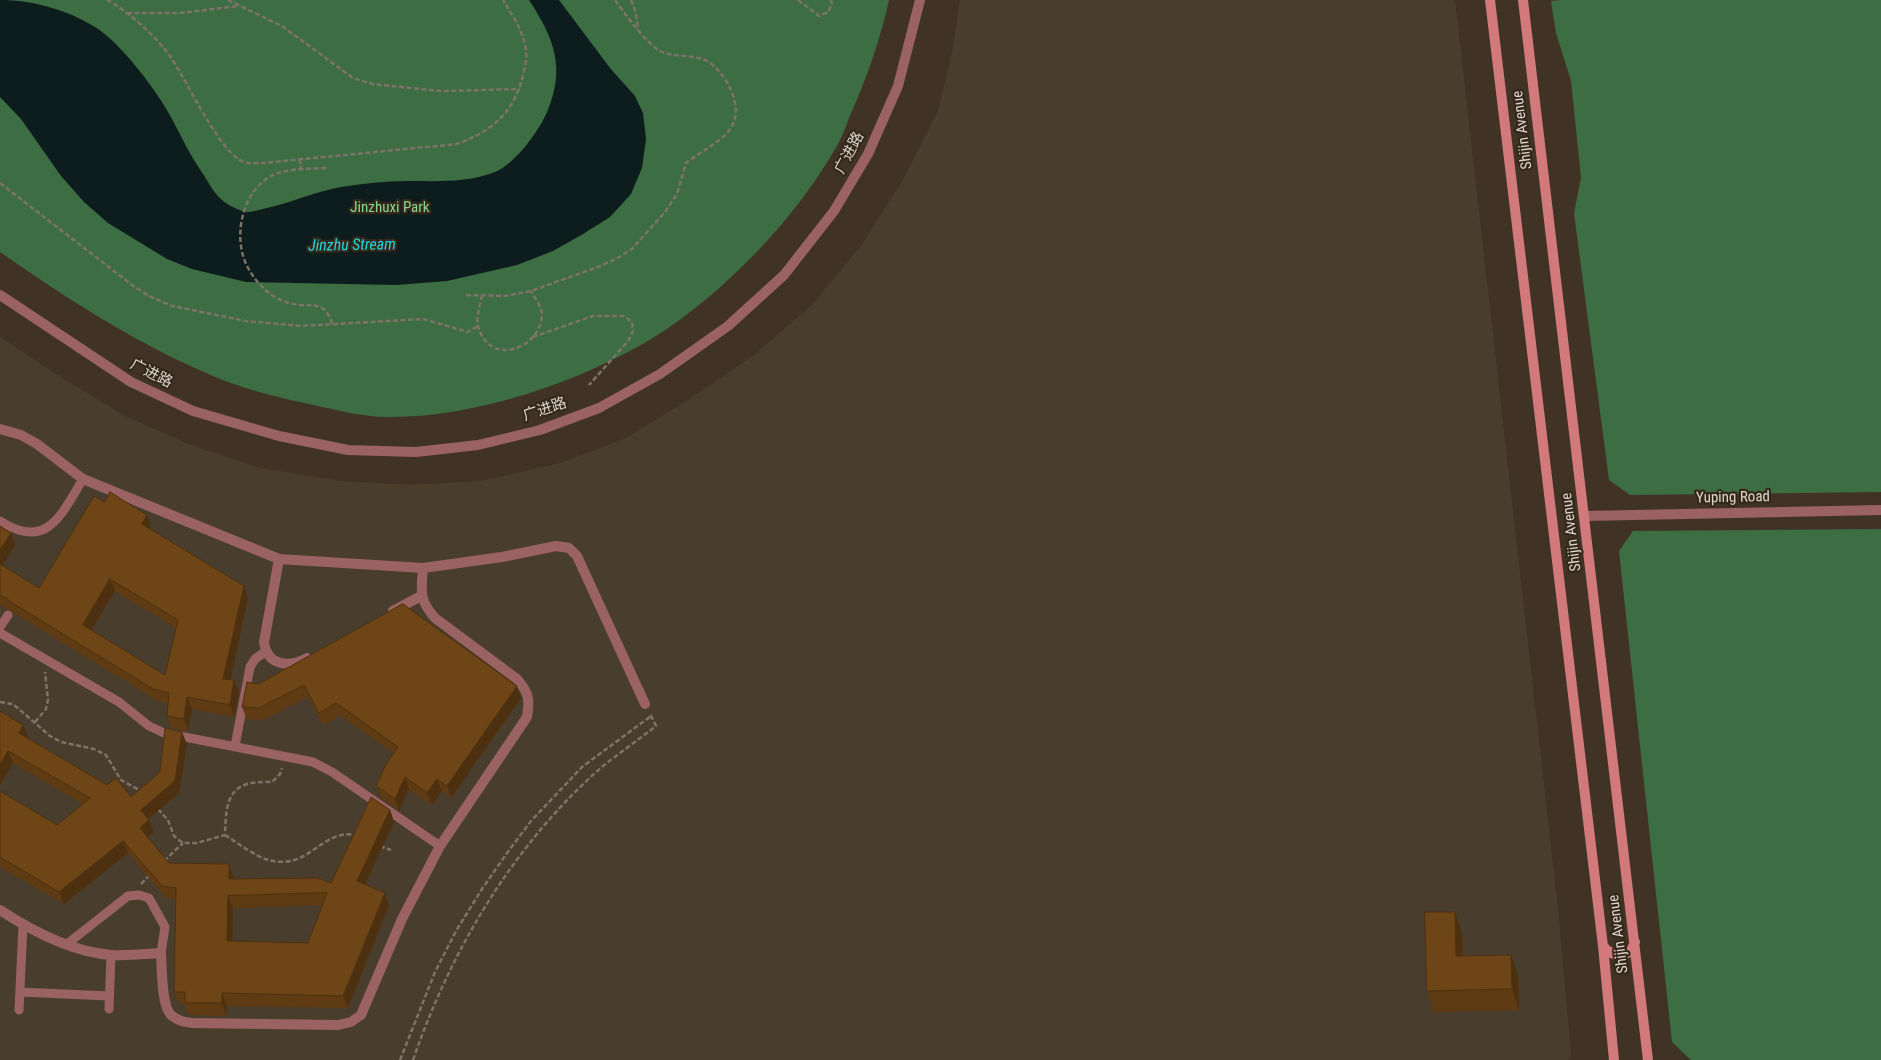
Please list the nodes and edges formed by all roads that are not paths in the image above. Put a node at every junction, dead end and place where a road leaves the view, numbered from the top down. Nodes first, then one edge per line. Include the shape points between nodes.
1 (920, 0) edge
2 (1490, 0) edge
3 (1523, 0) edge
4 (0, 295) edge
5 (0, 429) edge
6 (83, 479) junction
7 (1881, 510) edge
8 (1585, 516) junction
9 (0, 521) edge
10 (279, 559) junction
11 (423, 568) junction
12 (421, 596) junction
13 (8, 614) edge
14 (387, 614) edge
15 (0, 627) edge
16 (0, 634) edge
17 (266, 651) junction
18 (319, 652) edge
19 (645, 704) dead end
20 (235, 746) junction
21 (440, 846) junction
22 (0, 910) edge
23 (23, 925) junction
24 (1635, 942) junction
25 (67, 944) junction
26 (1603, 946) junction
27 (161, 953) junction
28 (111, 955) junction
29 (20, 992) junction
30 (109, 996) junction
31 (108, 1009) dead end
32 (19, 1010) dead end
33 (1614, 1060) edge
34 (1648, 1060) edge

1 - 4 street, 广进路 via 898,86 868,154 834,211 784,275 728,326 660,374 599,408 540,430 478,445 416,452 348,450 279,436 193,411 130,382
2 - 26 main road, Shijin Avenue
3 - 8 main road, Shijin Avenue
5 - 6 street via 37,444
6 - 9 lane via 52,525 28,533
6 - 10 street
7 - 8 street, Yuping Road
8 - 24 main road, Shijin Avenue
10 - 11 street
10 - 17 street via 264,642
11 - 12 street
11 - 19 street via 556,546 569,548 577,556
12 - 14 street
12 - 21 street via 425,607 436,618 517,679 530,701 528,717
13 - 15 lane
16 - 20 lane via 119,702 164,733
17 - 18 street via 270,658 292,664
17 - 20 lane via 250,667
20 - 21 lane via 313,762
21 - 27 street via 402,919 367,1004 361,1015 351,1022 338,1025 180,1021 170,1013 165,1001
22 - 23 street
23 - 25 street
23 - 29 lane
24 - 26 main road via 1631,951 1620,956 1609,953
24 - 34 main road, Shijin Avenue
25 - 27 lane via 128,896 139,895 149,898 165,927
25 - 28 street
26 - 33 main road, Shijin Avenue
27 - 28 street
28 - 30 lane
29 - 30 lane
29 - 32 lane
30 - 31 lane

